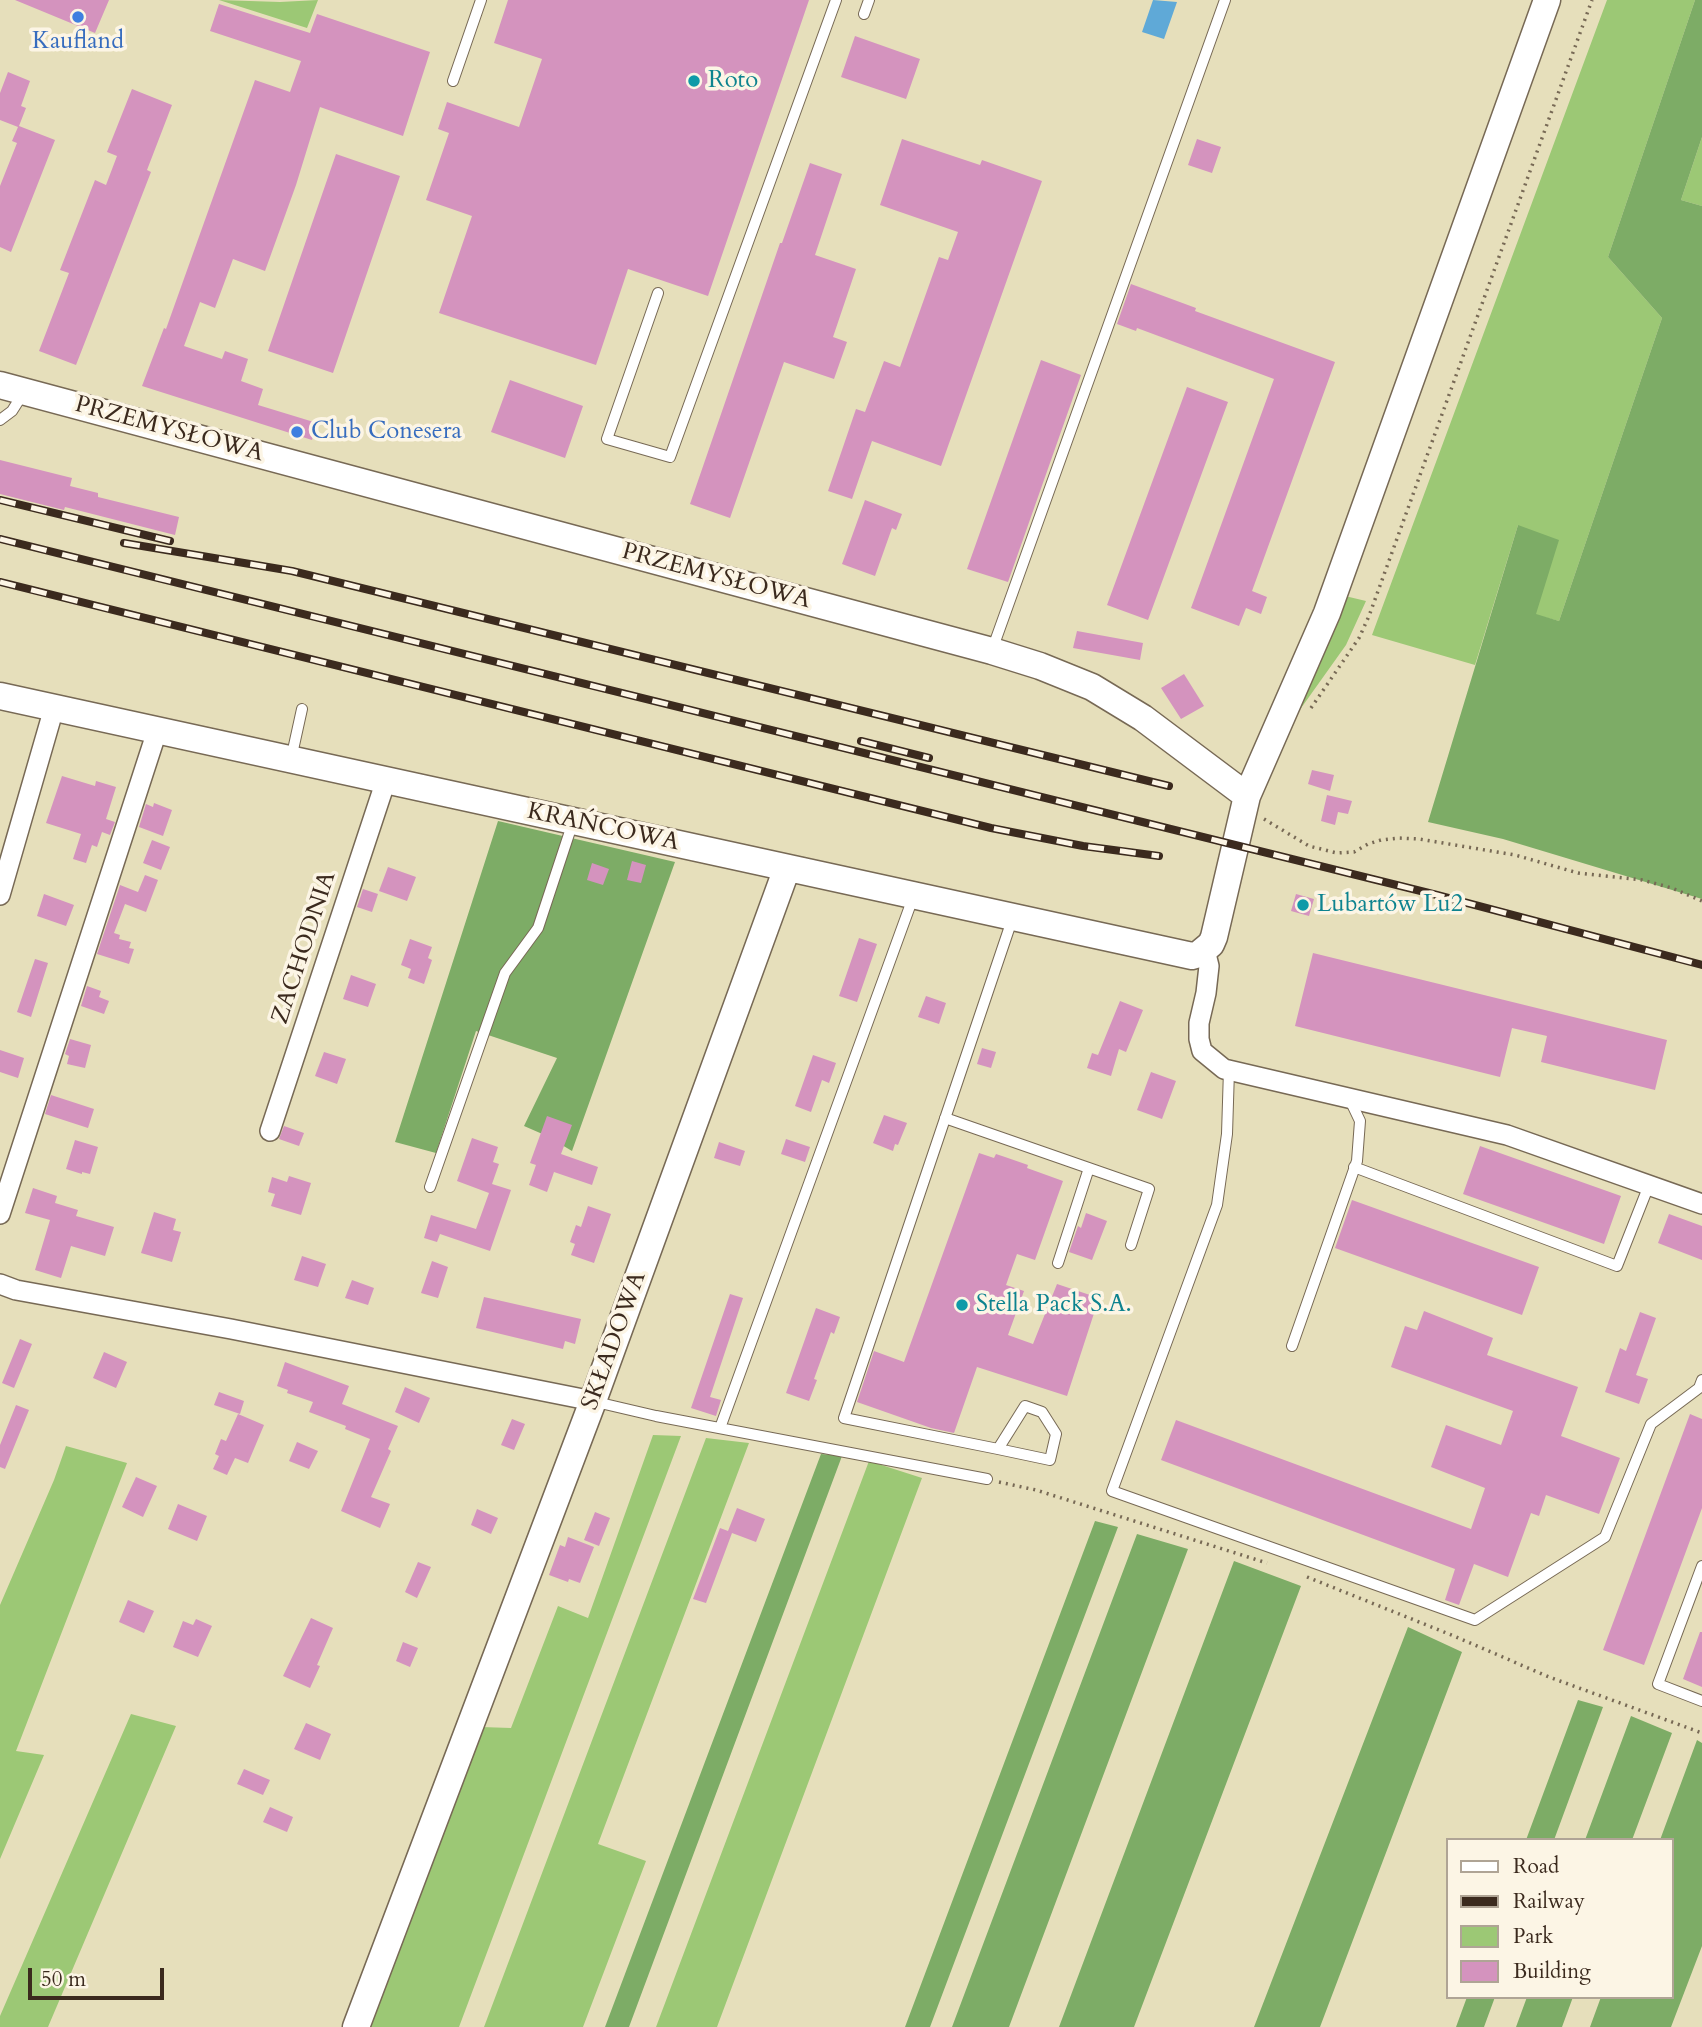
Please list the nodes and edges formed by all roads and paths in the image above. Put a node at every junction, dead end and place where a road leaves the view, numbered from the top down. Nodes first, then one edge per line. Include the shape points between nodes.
1 (481, 0) edge
2 (836, 0) edge
3 (869, 0) edge
4 (1225, 0) edge
5 (1547, 0) edge
6 (1592, 0) edge
7 (864, 14) dead end
8 (453, 81) dead end
9 (658, 292) dead end
10 (12, 388) edge
11 (0, 420) edge
12 (992, 651) junction
13 (0, 696) edge
14 (54, 708) junction
15 (302, 709) dead end
16 (1306, 716) dead end
17 (156, 731) junction
18 (291, 760) junction
19 (386, 780) junction
20 (1244, 804) junction
21 (573, 821) junction
22 (787, 868) junction
23 (0, 895) edge
24 (914, 895) junction
25 (1702, 901) edge
26 (1013, 916) junction
27 (1205, 950) junction
28 (1229, 1070) junction
29 (1350, 1099) junction
30 (945, 1118) junction
31 (270, 1131) dead end
32 (1354, 1167) junction
33 (1089, 1168) junction
34 (1649, 1185) junction
35 (430, 1187) dead end
36 (1702, 1204) edge
37 (0, 1214) edge
38 (1130, 1245) dead end
39 (1058, 1263) dead end
40 (0, 1284) edge
41 (1292, 1346) dead end
42 (1702, 1380) edge
43 (593, 1401) junction
44 (720, 1428) junction
45 (998, 1449) junction
46 (987, 1479) joint
47 (1267, 1563) dead end
48 (1702, 1566) edge
49 (1303, 1576) dead end
50 (1702, 1701) edge
51 (1702, 1733) edge
52 (356, 2027) edge

1 - 8 lane
2 - 9 lane via 670,457 607,439
3 - 7 lane
4 - 12 lane
5 - 20 street via 1327,613
6 - 16 path via 1369,617
10 - 11 lane via 12,411
10 - 12 street, PRZEMYSŁOWA
12 - 20 street, PRZEMYSŁOWA via 1092,687 1143,718
13 - 14 street, KRAŃCOWA
14 - 17 street, KRAŃCOWA
14 - 23 street
15 - 18 lane
17 - 18 street, KRAŃCOWA
17 - 37 street
18 - 19 street, KRAŃCOWA
19 - 21 street, KRAŃCOWA
19 - 31 street, ZACHODNIA
20 - 25 path via 1309,846 1336,853 1354,852 1381,840 1419,839 1515,855 1578,873 1642,880
20 - 27 street via 1214,937
21 - 22 street, KRAŃCOWA
21 - 35 lane via 538,928 505,973
22 - 24 street, KRAŃCOWA
22 - 43 street, SKŁADOWA
24 - 26 street, KRAŃCOWA
24 - 44 lane
26 - 27 street, KRAŃCOWA via 1192,956
26 - 30 lane
27 - 28 street via 1209,966 1199,1039 1202,1051
28 - 29 street
28 - 42 lane via 1227,1134 1217,1205 1112,1491 1475,1620 1605,1537 1651,1424 1699,1388
29 - 32 lane via 1360,1121
29 - 34 street via 1507,1135
30 - 33 lane
30 - 45 lane via 844,1418
32 - 34 lane via 1617,1265
32 - 41 lane
33 - 38 lane via 1149,1189
33 - 39 lane
34 - 36 street
40 - 43 street
43 - 44 lane
43 - 52 street, SKŁADOWA
44 - 46 lane
45 - 45 lane via 1050,1460 1056,1434 1042,1412 1025,1406
46 - 47 path via 1036,1490
48 - 50 lane via 1658,1684
49 - 51 path via 1549,1677

